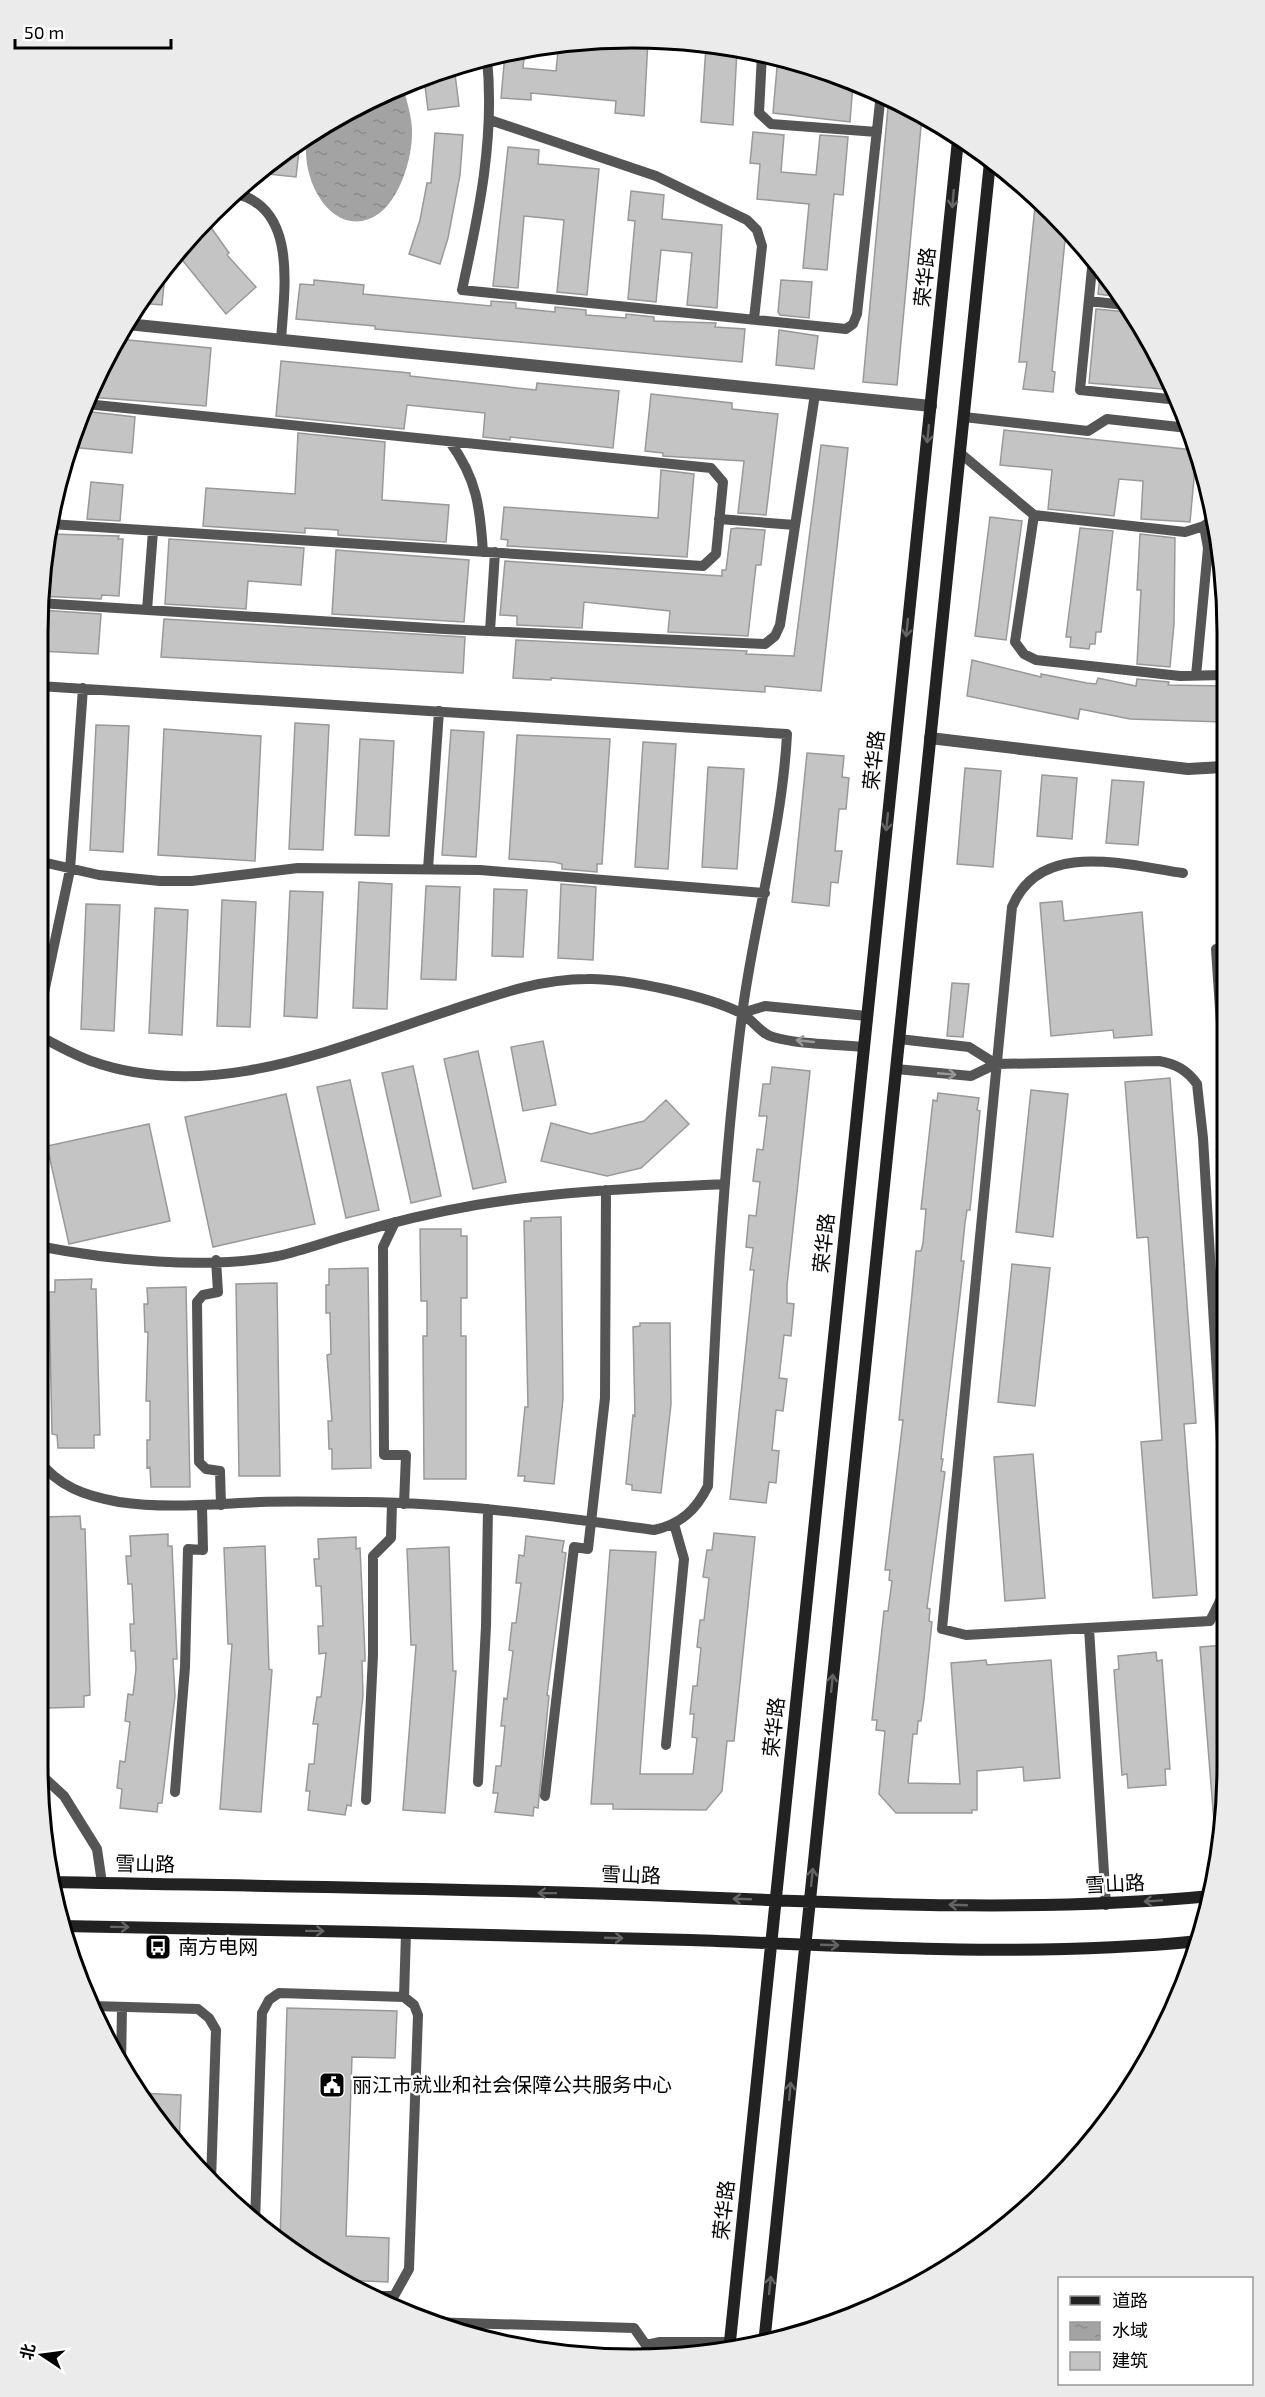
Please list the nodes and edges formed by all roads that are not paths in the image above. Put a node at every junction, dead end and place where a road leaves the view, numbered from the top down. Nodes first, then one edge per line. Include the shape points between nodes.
1 (762, 63) edge
2 (487, 66) edge
3 (880, 103) edge
4 (490, 120) junction
5 (877, 132) junction
6 (957, 147) edge
7 (989, 170) edge
8 (243, 197) edge
9 (1092, 272) edge
10 (1089, 302) junction
11 (1115, 304) edge
12 (754, 319) junction
13 (136, 325) edge
14 (280, 340) junction
15 (815, 394) junction
16 (1168, 399) edge
17 (94, 405) edge
18 (931, 406) junction
19 (964, 417) junction
20 (1180, 427) edge
21 (450, 442) junction
22 (960, 453) junction
23 (1034, 515) junction
24 (719, 519) junction
25 (1207, 523) edge
26 (58, 525) edge
27 (795, 525) junction
28 (153, 531) junction
29 (1208, 531) edge
30 (483, 552) junction
31 (495, 552) junction
32 (49, 604) edge
33 (147, 610) junction
34 (490, 631) junction
35 (1217, 675) edge
36 (1196, 676) junction
37 (48, 686) edge
38 (83, 688) junction
39 (439, 711) junction
40 (930, 738) junction
41 (1217, 767) edge
42 (48, 864) edge
43 (428, 869) junction
44 (70, 870) junction
45 (1183, 873) dead end
46 (765, 893) junction
47 (1216, 949) dead end
48 (1217, 964) edge
49 (48, 974) edge
50 (742, 1013) junction
51 (867, 1016) junction
52 (898, 1039) junction
53 (48, 1040) edge
54 (863, 1047) junction
55 (996, 1064) junction
56 (896, 1069) junction
57 (725, 1184) junction
58 (606, 1190) junction
59 (395, 1222) junction
60 (48, 1248) edge
61 (216, 1260) junction
62 (1217, 1388) edge
63 (48, 1472) edge
64 (392, 1503) junction
65 (404, 1504) junction
66 (221, 1505) junction
67 (202, 1506) junction
68 (488, 1509) junction
69 (592, 1521) junction
70 (674, 1524) junction
71 (1217, 1607) edge
72 (1089, 1628) junction
73 (666, 1745) dead end
74 (48, 1782) edge
75 (478, 1782) dead end
76 (175, 1792) dead end
77 (545, 1796) dead end
78 (366, 1800) dead end
79 (60, 1882) edge
80 (102, 1883) junction
81 (1202, 1897) edge
82 (776, 1900) junction
83 (810, 1901) junction
84 (1106, 1905) junction
85 (71, 1926) edge
86 (406, 1933) junction
87 (1189, 1942) edge
88 (771, 1943) junction
89 (806, 1944) junction
90 (404, 1997) junction
91 (100, 2006) edge
92 (122, 2007) junction
93 (121, 2048) edge
94 (211, 2170) edge
95 (255, 2211) edge
96 (389, 2296) edge
97 (461, 2323) edge
98 (765, 2334) edge
99 (731, 2341) edge
100 (646, 2345) junction
101 (704, 2345) edge
102 (647, 2349) edge

1 - 5 lane via 759,113 764,120 771,124
2 - 4 lane
3 - 5 lane
4 - 12 lane via 656,176 747,220 757,230 762,246
4 - 12 lane via 483,188 462,290
5 - 12 lane via 853,324 846,329
6 -> 18 street, 荣华路
7 - 19 street
8 - 14 lane via 253,201 275,223 286,269
9 - 10 lane
10 - 11 lane
10 - 16 lane via 1080,390
13 - 14 street
14 - 15 street
15 - 18 street
15 - 27 lane
17 - 21 lane
18 -> 51 street, 荣华路
19 - 20 lane via 1088,431 1107,419
19 - 22 street
21 - 24 lane via 711,468 723,483
21 - 30 lane via 475,487
22 - 23 lane
22 - 40 street
23 - 25 lane via 1185,532
23 - 36 lane via 1015,642 1024,654 1036,660
24 - 27 lane
24 - 31 lane via 716,554 703,566
26 - 28 lane
27 - 34 lane via 778,631 765,644
28 - 30 lane
28 - 33 lane
29 - 36 lane
30 - 31 lane
31 - 34 lane
32 - 33 lane
33 - 34 lane
35 - 36 lane
37 - 38 lane
38 - 39 lane
38 - 44 lane
39 - 43 lane
39 - 46 lane via 788,734 781,813
40 - 41 street via 1188,769
40 - 52 street
42 - 44 lane
43 - 44 lane via 298,868 192,881 128,879
43 - 46 lane
44 - 49 lane
45 - 55 lane via 1079,861 1044,870 1028,881 1016,898 1010,917
46 - 50 lane
47 - 48 lane
50 - 51 lane via 765,1006
50 - 53 lane via 636,983 560,980 506,992 302,1059 243,1072 187,1077 114,1068
54 -> 50 lane via 771,1037
50 - 57 lane
51 - 54 street, 荣华路
52 - 55 lane via 969,1047
52 - 56 street
54 - 82 street, 荣华路
56 -> 55 lane via 971,1076
55 - 62 lane via 1160,1061 1178,1066 1197,1084
55 - 72 lane via 942,1629 966,1635
83 -> 56 street
57 - 58 lane
57 - 70 lane via 708,1486 693,1509
58 - 59 lane via 515,1199
58 - 69 lane via 605,1398
59 - 61 lane via 277,1256
59 - 65 lane via 383,1247 384,1455 406,1455
60 - 61 lane via 107,1257
61 - 66 lane via 218,1292 203,1295 197,1302 199,1462 206,1469 220,1471
63 - 67 lane via 65,1486 87,1495 120,1502
64 - 65 lane
64 - 66 lane
64 - 78 lane via 391,1538 373,1556
65 - 68 lane
66 - 67 lane
67 - 76 lane via 203,1550 188,1549 185,1667
68 - 69 lane
68 - 75 lane
69 - 70 lane via 654,1530
69 - 77 lane via 588,1549 574,1547
70 - 73 lane via 684,1560
71 - 72 lane via 1210,1621
72 - 84 lane
74 - 80 lane via 64,1796 97,1849
79 - 80 street, 雪山路
82 -> 80 street, 雪山路
81 -> 84 street, 雪山路
82 - 83 street, 雪山路
82 - 88 street, 荣华路
84 -> 83 street, 雪山路 via 1000,1907
83 - 89 street
85 -> 86 street
86 -> 88 street
86 - 90 lane
89 -> 87 street via 1053,1950
88 - 89 street
88 - 99 street, 荣华路
98 -> 89 street
90 - 95 lane via 279,1993 265,2006
90 - 96 lane via 418,2015 409,2269
91 - 92 lane
92 - 93 lane
92 - 94 lane via 198,2009 213,2023 216,2030
97 - 100 lane via 634,2328
100 - 101 lane
100 - 102 lane

